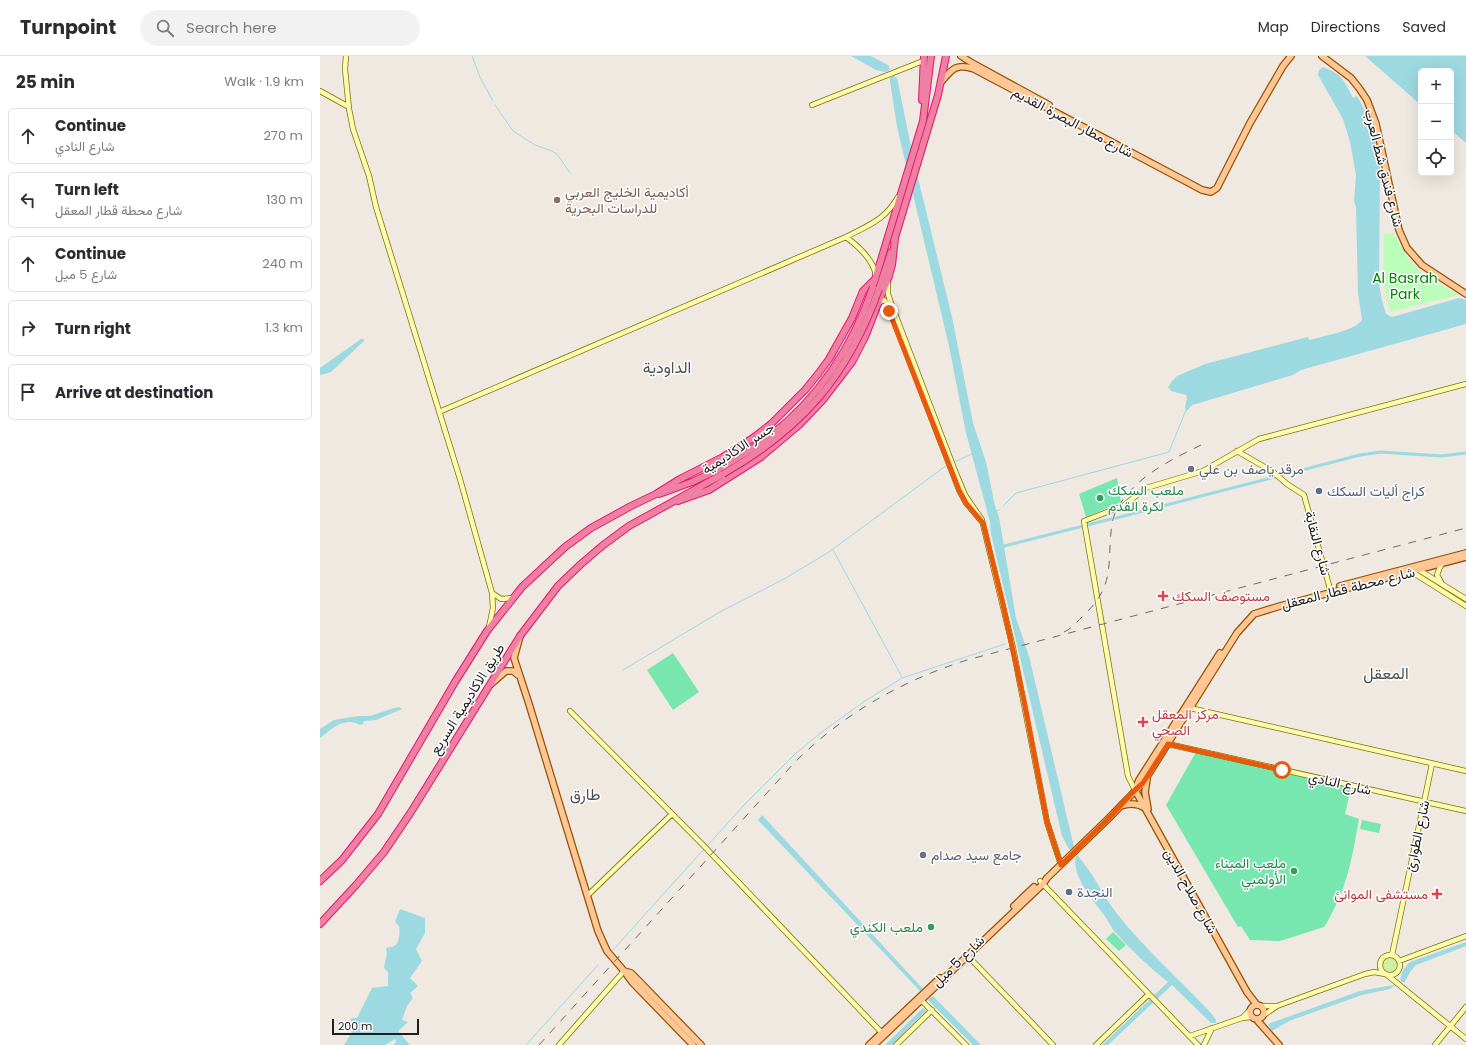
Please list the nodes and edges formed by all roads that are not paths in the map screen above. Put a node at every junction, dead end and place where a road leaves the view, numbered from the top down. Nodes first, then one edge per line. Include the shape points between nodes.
1 (346, 56) edge
2 (931, 56) edge
3 (946, 56) edge
4 (961, 56) edge
5 (1292, 56) edge
6 (1322, 56) edge
7 (924, 58) edge
8 (928, 79) junction
9 (941, 82) junction
10 (320, 91) edge
11 (812, 105) dead end
12 (349, 107) junction
13 (921, 128) junction
14 (905, 180) junction
15 (1210, 191) junction
16 (846, 237) junction
17 (895, 238) junction
18 (889, 276) junction
19 (876, 278) junction
20 (876, 288) junction
21 (1466, 294) edge
22 (880, 302) junction
23 (829, 359) junction
24 (844, 373) junction
25 (1466, 384) edge
26 (439, 412) junction
27 (785, 412) junction
28 (799, 425) junction
29 (1237, 451) junction
30 (721, 471) junction
31 (644, 500) junction
32 (658, 509) junction
33 (983, 523) junction
34 (1466, 553) edge
35 (1466, 558) edge
36 (1442, 564) junction
37 (1411, 570) junction
38 (1418, 571) junction
39 (1445, 587) junction
40 (1330, 589) junction
41 (492, 593) junction
42 (513, 598) junction
43 (1465, 598) edge
44 (1460, 603) junction
45 (1466, 606) edge
46 (487, 631) junction
47 (520, 636) junction
48 (520, 676) junction
49 (491, 684) junction
50 (1190, 708) junction
51 (570, 711) dead end
52 (1168, 744) junction
53 (1432, 764) junction
54 (1466, 771) edge
55 (1148, 776) junction
56 (1135, 790) junction
57 (1424, 802) junction
58 (1121, 806) junction
59 (1146, 809) junction
60 (1466, 811) edge
61 (672, 814) junction
62 (1149, 815) junction
63 (1061, 865) junction
64 (320, 881) edge
65 (1041, 883) junction
66 (588, 895) junction
67 (320, 924) edge
68 (1466, 936) edge
69 (1392, 955) junction
70 (968, 956) junction
71 (1399, 961) junction
72 (1380, 962) junction
73 (624, 971) junction
74 (1371, 973) junction
75 (1395, 973) junction
76 (1386, 974) junction
77 (1399, 985) junction
78 (1247, 992) junction
79 (1149, 994) junction
80 (920, 999) junction
81 (1259, 1005) junction
82 (1277, 1006) junction
83 (1466, 1007) edge
84 (932, 1010) junction
85 (1250, 1010) junction
86 (1264, 1015) junction
87 (1242, 1018) junction
88 (1254, 1018) junction
89 (1450, 1026) junction
90 (1212, 1028) junction
91 (882, 1033) junction
92 (1268, 1034) junction
93 (1190, 1036) junction
94 (1466, 1039) edge
95 (559, 1045) edge
96 (693, 1045) edge
97 (701, 1045) edge
98 (869, 1045) edge
99 (874, 1045) edge
100 (896, 1045) edge
101 (966, 1045) edge
102 (1053, 1045) edge
103 (1096, 1045) edge
104 (1198, 1045) edge
105 (1204, 1045) edge
106 (1279, 1045) edge
107 (1435, 1045) edge

1 - 12 street
2 - 8 highway
3 - 9 highway
4 - 15 main road, شارع مطار البصرة القديم via 1082,124
5 - 15 main road via 1283,66 1250,123 1217,188
6 - 21 main road, شارع فندق شط العرب via 1355,83 1364,94 1376,124 1398,230 1407,248 1422,265
7 - 11 street
7 - 13 highway
8 - 9 highway
8 - 13 highway
9 - 15 main road, شارع مطار البصرة القديم via 956,68 964,66 974,69 1196,187
9 - 17 highway
10 - 12 street
12 - 26 street via 376,207
13 - 14 highway
14 - 16 street via 896,201 882,218
14 - 19 highway
16 - 19 street via 867,257 874,268
16 - 26 street
17 - 18 highway
17 - 20 highway
18 - 22 highway
18 - 33 street via 888,294 915,368 962,488
19 - 20 highway
19 - 23 highway via 863,291 852,318
20 - 30 highway, جسر الاكاديمية, bridge via 847,348 812,397 770,436
22 - 24 highway via 860,347
22 - 33 street via 885,301 888,306 959,490
23 - 24 highway via 833,370
23 - 27 highway
24 - 28 highway
25 - 29 street via 1256,440
26 - 41 street
27 - 28 highway
27 - 31 highway via 723,457
28 - 32 highway via 735,475 709,490
29 - 40 street, شارع النقابة via 1302,492
29 - 56 street via 1202,471 1146,488 1123,506 1084,522 1128,776
30 - 31 highway, جسر الاكاديمية
30 - 32 highway, جسر الاكاديمية
31 - 42 highway, طريق الاكاديمية السريع via 610,517 573,541 531,577
32 - 47 highway, طريق الاكاديمية السريع via 620,533 581,564 549,597
33 - 63 street via 1013,648 1047,822
34 - 38 main road, شارع محطة قطار المعقل
35 - 36 main road, شارع محطة قطار المعقل
36 - 38 main road, شارع محطة قطار المعقل
36 - 39 street via 1437,575
37 - 38 main road, شارع محطة قطار المعقل
37 - 38 street
37 - 40 main road, شارع محطة قطار المعقل
37 - 50 main road, شارع محطة قطار المعقل via 1254,614 1237,633
38 - 39 street
38 - 44 street
39 - 43 street
40 - 56 main road, شارع محطة قطار المعقل via 1262,606 1244,618
41 - 42 street via 501,599
41 - 46 street via 493,608
42 - 46 highway, طريق الاكاديمية السريع
43 - 44 street
44 - 45 street
46 - 64 highway, طريق الاكاديمية السريع via 378,814 342,860
47 - 48 main road via 514,658
47 - 49 highway, طريق الاكاديمية السريع
48 - 49 main road via 513,671 506,671
48 - 66 main road
49 - 67 highway, طريق الاكاديمية السريع via 384,852
50 - 52 main road, شارع محطة قطار المعقل
50 - 53 street
51 - 61 street
52 - 55 main road, شارع محطة قطار المعقل
52 - 57 street, شارع النادي
53 - 54 street
53 - 57 street, شارع الطوارئ
55 - 56 main road, شارع محطة قطار المعقل
55 - 62 main road via 1145,792
56 - 58 main road, شارع 5 ميل
56 - 59 main road, شارع صلاح الدين
57 - 60 street, شارع النادي
57 - 69 street, شارع الطوارئ
58 - 59 main road via 1134,804
58 - 63 main road, شارع 5 ميل
59 - 62 main road, شارع صلاح الدين
61 - 66 street
61 - 91 street
62 - 78 main road, شارع صلاح الدين
63 - 65 main road, شارع 5 ميل
65 - 70 main road, شارع 5 ميل
65 - 79 street
65 - 80 main road, شارع 5 ميل
66 - 73 main road via 602,941 610,956
68 - 71 street
69 - 71 street
69 - 72 street via 1383,957
70 - 80 main road, شارع 5 ميل
70 - 102 street
71 - 75 street via 1400,966
72 - 74 street
72 - 76 street via 1380,969
73 - 95 street
73 - 96 main road via 635,986
73 - 97 main road via 637,978
74 - 76 street
74 - 82 street
75 - 76 street
75 - 77 street
76 - 77 street
77 - 89 street
78 - 81 main road, شارع صلاح الدين
78 - 85 main road, شارع صلاح الدين
79 - 93 street
79 - 103 street
80 - 84 street
80 - 91 main road, شارع 5 ميل
80 - 99 main road, شارع 5 ميل
81 - 82 street
81 - 85 main road via 1253,1006
81 - 86 main road via 1264,1010
82 - 86 street
83 - 89 street
84 - 100 street
84 - 101 street
85 - 87 street
85 - 88 main road
86 - 88 main road via 1261,1018
86 - 92 main road
87 - 88 street
87 - 90 street
88 - 92 main road
89 - 94 street
89 - 107 street
90 - 93 street
90 - 105 street
91 - 98 main road, شارع 5 ميل
92 - 106 main road
93 - 104 street

